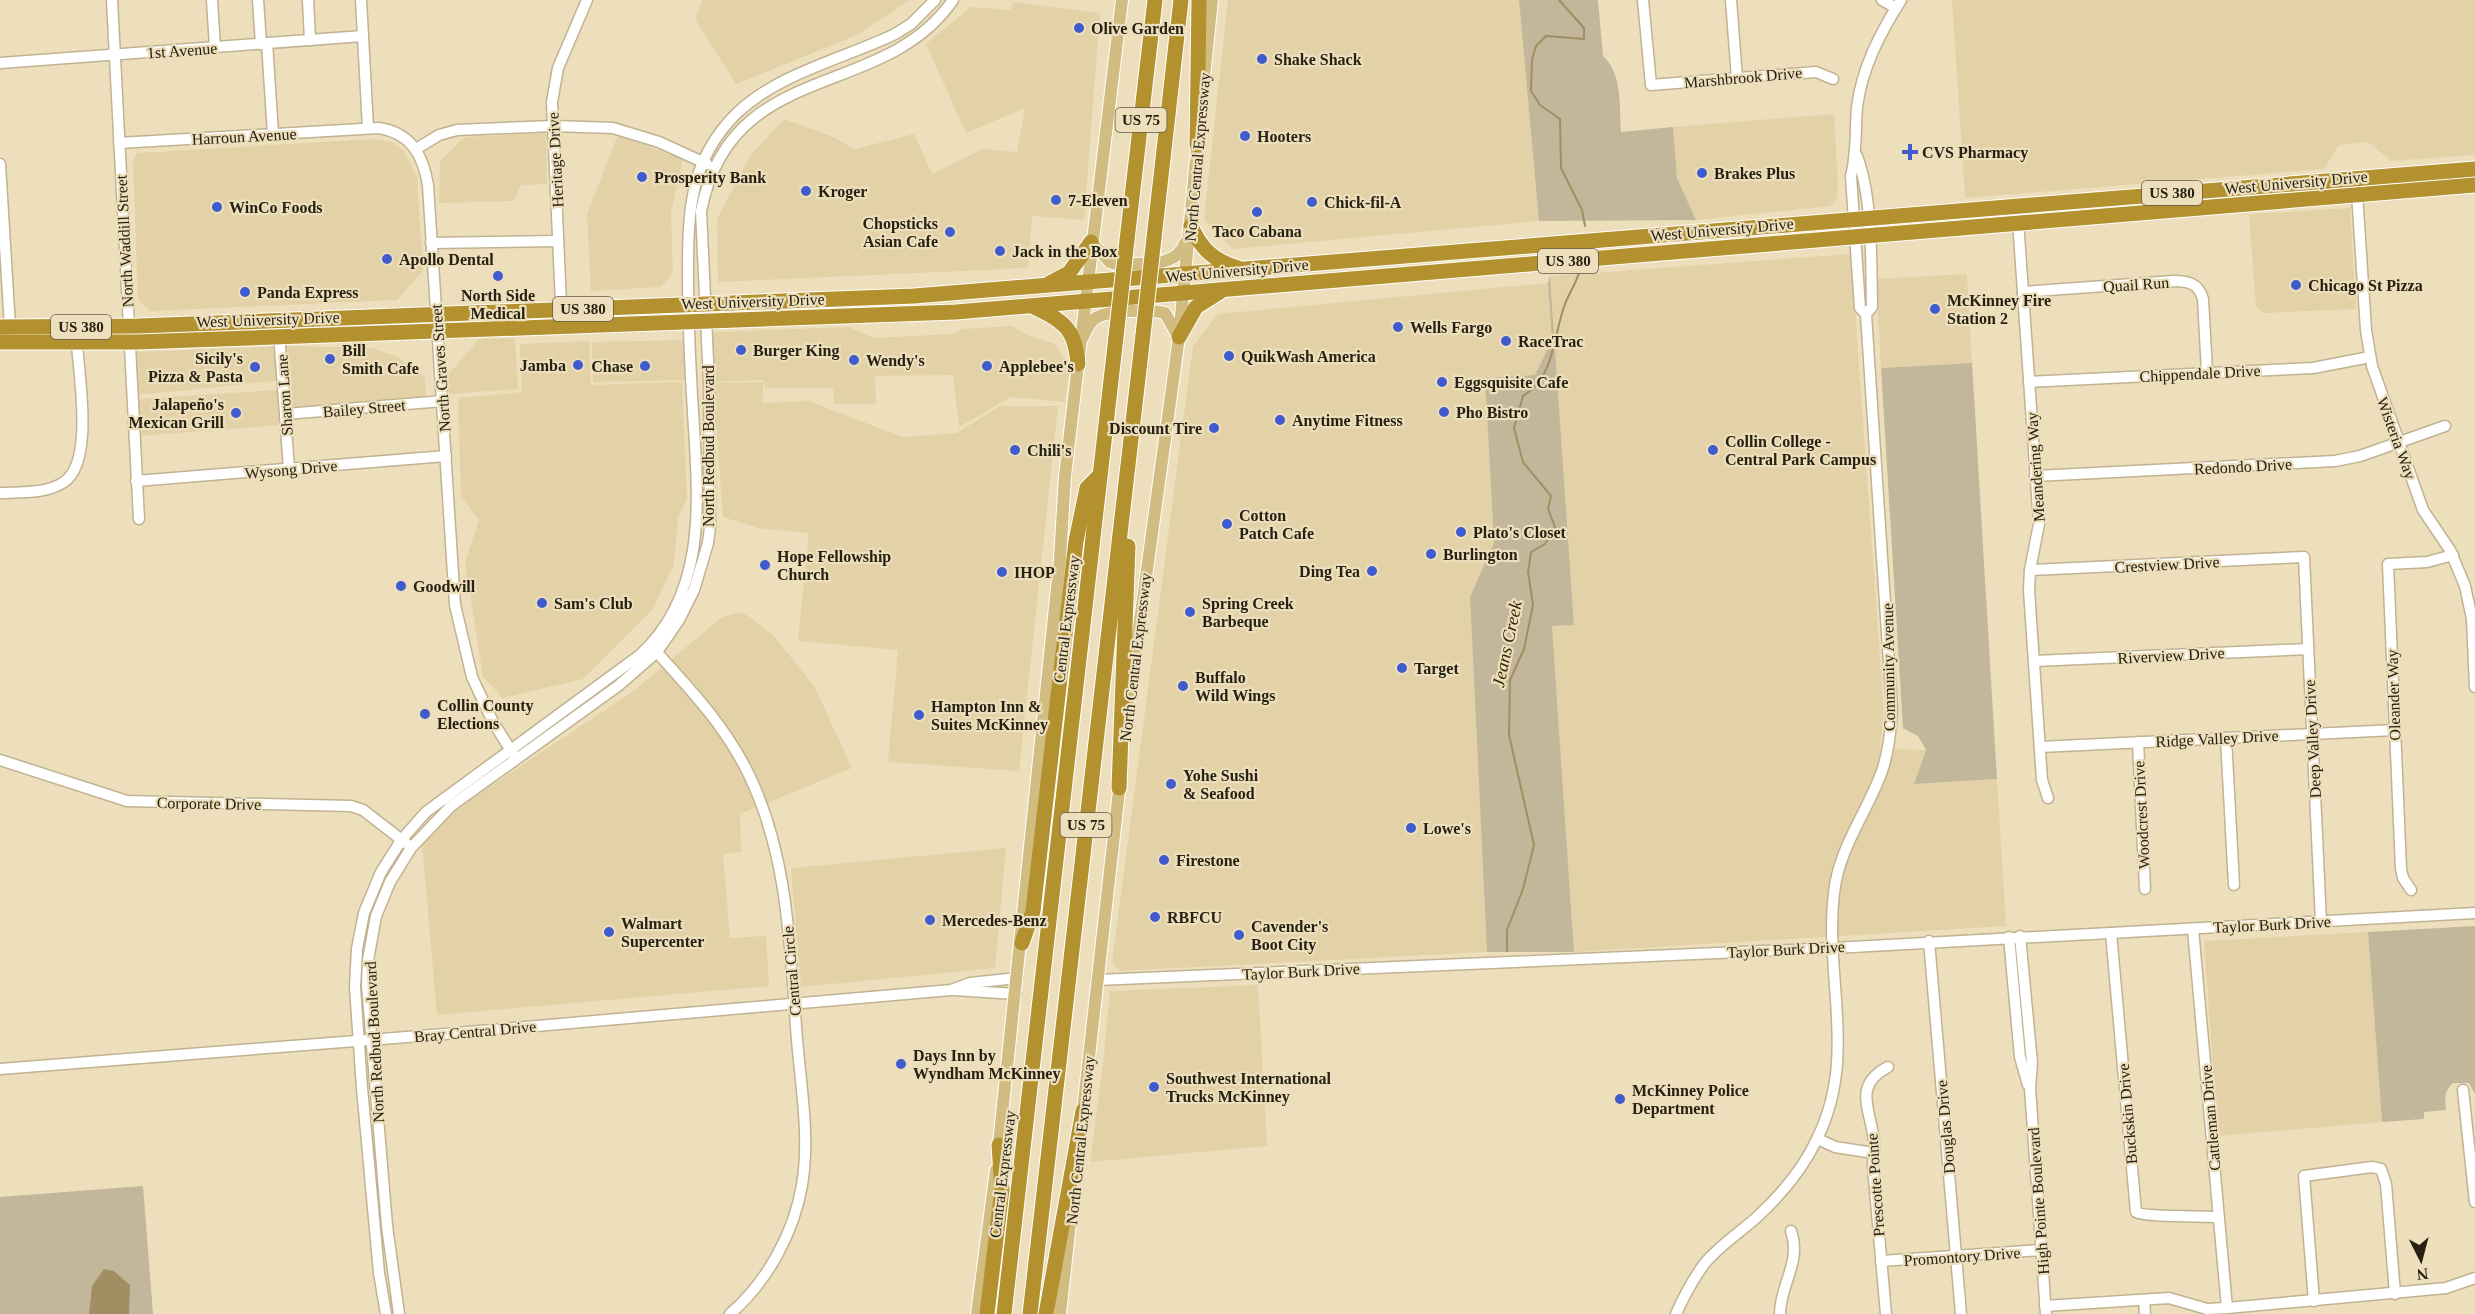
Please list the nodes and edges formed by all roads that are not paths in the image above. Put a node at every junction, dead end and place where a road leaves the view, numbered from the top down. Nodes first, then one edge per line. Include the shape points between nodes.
1 (112, 0) edge
2 (212, 0) edge
3 (258, 0) edge
4 (308, 0) edge
5 (361, 0) edge
6 (587, 0) edge
7 (935, 0) edge
8 (954, 0) edge
9 (1122, 0) edge
10 (1155, 0) edge
11 (1181, 0) edge
12 (1199, 0) edge
13 (1212, 0) edge
14 (1643, 0) edge
15 (1731, 0) edge
16 (1882, 0) edge
17 (1898, 4) edge
18 (363, 36) junction
19 (310, 40) junction
20 (264, 43) junction
21 (215, 47) junction
22 (115, 55) junction
23 (0, 63) edge
24 (1737, 78) junction
25 (1833, 80) dead end
26 (553, 126) junction
27 (368, 128) junction
28 (273, 134) junction
29 (119, 144) junction
30 (1197, 145) junction
31 (416, 149) junction
32 (702, 162) junction
33 (0, 164) edge
34 (715, 168) junction
35 (2475, 169) edge
36 (2356, 177) junction
37 (2475, 184) edge
38 (2357, 194) junction
39 (2, 205) edge
40 (2018, 206) junction
41 (2019, 223) junction
42 (1191, 226) junction
43 (1862, 228) junction
44 (558, 240) junction
45 (1091, 242) junction
46 (431, 243) junction
47 (1345, 262) junction
48 (1240, 269) junction
49 (1186, 274) junction
50 (1347, 279) junction
51 (1087, 283) junction
52 (1042, 287) junction
53 (1225, 289) junction
54 (1183, 292) junction
55 (2023, 292) junction
56 (1084, 301) junction
57 (688, 305) junction
58 (705, 305) junction
59 (1032, 306) junction
60 (562, 310) junction
61 (436, 314) junction
62 (278, 320) junction
63 (706, 321) junction
64 (689, 322) junction
65 (130, 326) junction
66 (562, 326) junction
67 (5, 327) edge
68 (438, 331) junction
69 (280, 337) junction
70 (1179, 337) junction
71 (0, 342) edge
72 (130, 342) junction
73 (77, 344) junction
74 (1080, 344) junction
75 (2370, 357) junction
76 (1077, 363) junction
77 (690, 364) junction
78 (2207, 372) junction
79 (2029, 382) junction
80 (442, 402) junction
81 (709, 411) junction
82 (286, 414) junction
83 (2445, 426) dead end
84 (1132, 429) junction
85 (2399, 442) junction
86 (446, 456) junction
87 (289, 469) junction
88 (1100, 475) junction
89 (2035, 476) junction
90 (136, 481) junction
91 (0, 493) edge
92 (698, 507) junction
93 (710, 508) junction
94 (139, 519) dead end
95 (2453, 555) junction
96 (2304, 557) joint
97 (2030, 570) junction
98 (2473, 612) edge
99 (654, 649) junction
100 (2308, 649) junction
101 (2034, 661) junction
102 (2475, 687) edge
103 (2394, 730) junction
104 (2312, 734) junction
105 (2226, 738) junction
106 (2138, 742) junction
107 (2040, 747) junction
108 (510, 749) junction
109 (517, 759) junction
110 (0, 760) edge
111 (1119, 788) junction
112 (2048, 798) dead end
113 (402, 839) junction
114 (411, 848) junction
115 (2234, 885) dead end
116 (2145, 889) dead end
117 (2411, 890) dead end
118 (2475, 913) edge
119 (2321, 922) junction
120 (2193, 929) junction
121 (2111, 933) junction
122 (2020, 936) junction
123 (2009, 938) junction
124 (1929, 941) junction
125 (1022, 943) junction
126 (1834, 948) junction
127 (1017, 978) junction
128 (1097, 980) junction
129 (951, 990) junction
130 (1016, 994) junction
131 (794, 1004) junction
132 (371, 1040) junction
133 (358, 1041) junction
134 (1888, 1067) dead end
135 (0, 1069) edge
136 (2030, 1088) junction
137 (2463, 1090) dead end
138 (1083, 1111) junction
139 (1818, 1139) junction
140 (999, 1145) junction
141 (1874, 1153) junction
142 (382, 1172) junction
143 (370, 1174) junction
144 (2475, 1202) edge
145 (2218, 1217) junction
146 (1791, 1231) dead end
147 (2042, 1250) junction
148 (1956, 1256) junction
149 (1881, 1261) junction
150 (2475, 1278) edge
151 (2395, 1294) junction
152 (2144, 1300) junction
153 (2314, 1301) junction
154 (2227, 1308) junction
155 (2046, 1310) edge
156 (386, 1314) edge
157 (399, 1314) edge
158 (730, 1314) edge
159 (977, 1314) edge
160 (987, 1314) edge
161 (1004, 1314) edge
162 (1030, 1314) edge
163 (1046, 1314) edge
164 (1060, 1314) edge
165 (1676, 1314) edge
166 (1780, 1314) edge
167 (1886, 1314) edge
168 (1961, 1314) edge
169 (2145, 1314) edge

1 - 22 street, North Waddill Street
2 - 21 street
3 - 20 street
4 - 19 street
5 - 18 street
6 - 26 street, Heritage Drive via 554,85
7 - 32 street, North Redbud Boulevard via 895,34 757,96 725,126
8 - 34 street, North Redbud Boulevard via 932,24 902,47 763,109 734,137
9 - 45 main road
10 - 88 highway, Central Expressway / US 75, bridge
11 - 84 highway, US 75, bridge
12 - 30 highway
13 - 30 main road, North Central Expressway
14 - 24 street, Marshbrook Drive via 1651,85
15 - 24 street
16 - 17 street
17 - 43 street, Community Avenue via 1869,57 1857,105 1856,156 1851,177
18 - 19 street, 1st Avenue
18 - 27 street
19 - 20 street, 1st Avenue
20 - 21 street, 1st Avenue
20 - 28 street
21 - 22 street, 1st Avenue
22 - 23 street, 1st Avenue
22 - 29 street, North Waddill Street
24 - 25 street, Marshbrook Drive via 1816,72
26 - 31 street via 448,131
26 - 32 street via 613,128 659,142
26 - 44 street, Heritage Drive
27 - 28 street, Harroun Avenue
27 - 31 street via 399,133
28 - 29 street, Harroun Avenue
29 - 65 street, North Waddill Street
30 - 42 main road, North Central Expressway
31 - 46 street, North Graves Street via 427,177
32 - 34 street
32 - 57 street, North Redbud Boulevard via 688,216
33 - 39 street
34 - 58 street, North Redbud Boulevard via 701,211
35 - 36 highway, West University Drive / US 380
36 - 38 street, Wisteria Way
36 - 40 highway, West University Drive / US 380
37 - 38 highway, West University Drive / US 380
38 - 41 highway, West University Drive / US 380
38 - 75 street, Wisteria Way
39 - 67 street
40 - 41 street, Meandering Way
40 - 43 highway, West University Drive / US 380
41 - 43 highway, West University Drive / US 380
41 - 55 street, Meandering Way
42 - 45 main road via 1183,250 1166,261 1113,264
42 - 48 highway via 1207,253
42 - 49 main road, North Central Expressway
43 - 47 highway, West University Drive / US 380
43 - 50 highway, West University Drive / US 380
43 - 126 street, Community Avenue via 1872,307 1866,314 1892,709 1882,770 1839,863 1834,894
44 - 46 street
44 - 60 street, Heritage Drive
45 - 51 main road
45 - 52 highway via 1069,273
46 - 61 street, North Graves Street
47 - 48 highway, West University Drive / US 380
47 - 50 highway
48 - 49 highway, West University Drive / US 380
49 - 51 highway, West University Drive / US 380
49 - 54 main road, North Central Expressway
50 - 53 highway, West University Drive / US 380
51 - 52 highway, West University Drive / US 380
51 - 56 main road
52 - 58 highway, West University Drive / US 380
53 - 54 highway, West University Drive / US 380
53 - 70 highway via 1196,307
54 - 56 highway, West University Drive / US 380
54 - 70 main road, North Central Expressway
55 - 78 street, Quail Run via 2174,281 2193,284 2203,299
55 - 79 street, Meandering Way
56 - 59 highway, West University Drive / US 380
56 - 74 main road
57 - 58 highway, West University Drive / US 380
57 - 60 highway, West University Drive / US 380
57 - 64 street, North Redbud Boulevard
58 - 63 street, North Redbud Boulevard
59 - 63 highway, West University Drive / US 380
59 - 76 highway via 1068,328 1077,348
60 - 61 highway, West University Drive / US 380
60 - 66 street, Heritage Drive
61 - 62 highway, West University Drive / US 380
61 - 68 street, North Graves Street
62 - 65 highway, West University Drive / US 380
62 - 69 street, Sharon Lane
63 - 64 highway, West University Drive / US 380
63 - 81 street, North Redbud Boulevard
64 - 66 highway, West University Drive / US 380
64 - 77 street, North Redbud Boulevard
65 - 67 highway, West University Drive / US 380
65 - 72 street, North Waddill Street
66 - 68 highway, West University Drive / US 380
68 - 69 highway, West University Drive / US 380
68 - 80 street, North Graves Street
69 - 72 highway, West University Drive / US 380
69 - 82 street, Sharon Lane
70 - 74 main road via 1165,313 1136,311 1095,318
70 - 111 main road, North Central Expressway
71 - 73 highway, West University Drive / US 380
72 - 73 highway, West University Drive / US 380
72 - 90 street, North Waddill Street
73 - 91 street via 81,424 77,467 55,487
74 - 76 main road
75 - 78 street, Chippendale Drive via 2313,368
75 - 85 street, Wisteria Way
76 - 125 main road
77 - 81 street via 697,383 698,406
77 - 92 street, North Redbud Boulevard
78 - 79 street, Chippendale Drive
79 - 89 street, Meandering Way
80 - 82 street, Bailey Street
80 - 86 street, North Graves Street
81 - 93 street, North Redbud Boulevard
82 - 87 street, Sharon Lane
83 - 85 street, Redondo Drive
84 - 111 highway
84 - 162 highway, US 75
85 - 89 street, Redondo Drive via 2328,462
85 - 95 street, Wisteria Way via 2423,510
86 - 87 street, Wysong Drive
86 - 108 street, North Graves Street via 455,605 464,651 481,699
87 - 90 street, Wysong Drive
88 - 125 highway via 1087,488 1076,541 1033,911
88 - 161 highway, Central Expressway / US 75
89 - 97 street, Meandering Way via 2039,529
90 - 94 street, North Waddill Street
92 - 93 street
92 - 99 street, North Redbud Boulevard via 695,549 687,577
93 - 99 street, North Redbud Boulevard via 708,543 694,590 679,620
95 - 98 street, Wisteria Way
95 - 103 street, Oleander Way via 2427,562 2388,564
96 - 97 street, Crestview Drive
96 - 100 street, Deep Valley Drive
97 - 101 street, Meandering Way
98 - 102 street, Wisteria Way
99 - 108 street, North Redbud Boulevard
99 - 109 street, North Redbud Boulevard via 618,686
99 - 131 street, Central Circle via 702,700 722,728 759,799 784,888
100 - 101 street, Riverview Drive
100 - 104 street, Deep Valley Drive
101 - 107 street, Meandering Way
103 - 104 street, Ridge Valley Drive
103 - 117 street, Oleander Way via 2401,869
104 - 105 street, Ridge Valley Drive
104 - 119 street, Deep Valley Drive
105 - 106 street, Ridge Valley Drive
105 - 115 street
106 - 107 street, Ridge Valley Drive
106 - 116 street, Woodcrest Drive
107 - 112 street, Meandering Way via 2042,780
108 - 109 street, North Graves Street
108 - 113 street, North Redbud Boulevard via 442,798
109 - 114 street, North Redbud Boulevard via 451,806
110 - 113 street, Corporate Drive via 127,801 351,806 363,810
111 - 128 main road, North Central Expressway
113 - 114 street, Corporate Drive
113 - 133 street, North Redbud Boulevard via 381,872 361,924 355,972
114 - 132 street, North Redbud Boulevard via 390,882 373,928 367,976
118 - 119 street, Taylor Burk Drive
119 - 120 street, Taylor Burk Drive
120 - 121 street, Taylor Burk Drive
120 - 145 street, Cattleman Drive
121 - 122 street, Taylor Burk Drive
121 - 145 street, Buckskin Drive via 2136,1212 2145,1216
122 - 123 street, Taylor Burk Drive
122 - 136 street, High Pointe Boulevard via 2032,1063
123 - 124 street, Taylor Burk Drive
123 - 136 street, High Pointe Boulevard via 2020,1057
124 - 126 street, Taylor Burk Drive
124 - 148 street, Douglas Drive
125 - 127 main road
126 - 128 street, Taylor Burk Drive
126 - 139 street, Community Avenue via 1839,1057
127 - 129 street, Bray Central Drive via 970,983
127 - 130 main road
128 - 138 main road, North Central Expressway
129 - 130 street, Bray Central Drive
129 - 131 street, Bray Central Drive
130 - 140 main road
131 - 132 street, Bray Central Drive
131 - 158 street, Central Circle via 804,1140 802,1186 792,1222 775,1258 754,1290
132 - 133 street, Bray Central Drive
132 - 142 street, North Redbud Boulevard
133 - 135 street, Bray Central Drive
133 - 143 street, North Redbud Boulevard
134 - 141 street, Prescotte Pointe via 1874,1074 1867,1087
136 - 147 street, High Pointe Boulevard
137 - 144 street
138 - 163 highway
138 - 164 main road, North Central Expressway
139 - 141 street via 1835,1148
139 - 165 street, Community Avenue via 1792,1179 1763,1211 1706,1262
140 - 159 main road
140 - 160 highway via 1002,1189
141 - 149 street, Prescotte Pointe
142 - 143 street
142 - 157 street, North Redbud Boulevard
143 - 156 street, North Redbud Boulevard
145 - 154 street, Cattleman Drive
146 - 166 street via 1795,1261
147 - 148 street, Promontory Drive
147 - 155 street, High Pointe Boulevard
148 - 149 street, Promontory Drive
148 - 168 street, Douglas Drive
149 - 167 street, Prescotte Pointe
150 - 151 street via 2446,1288
151 - 153 street
151 - 153 street via 2383,1172 2372,1167 2304,1176
152 - 154 street via 2169,1298 2207,1310
152 - 155 street
152 - 169 street
153 - 154 street

